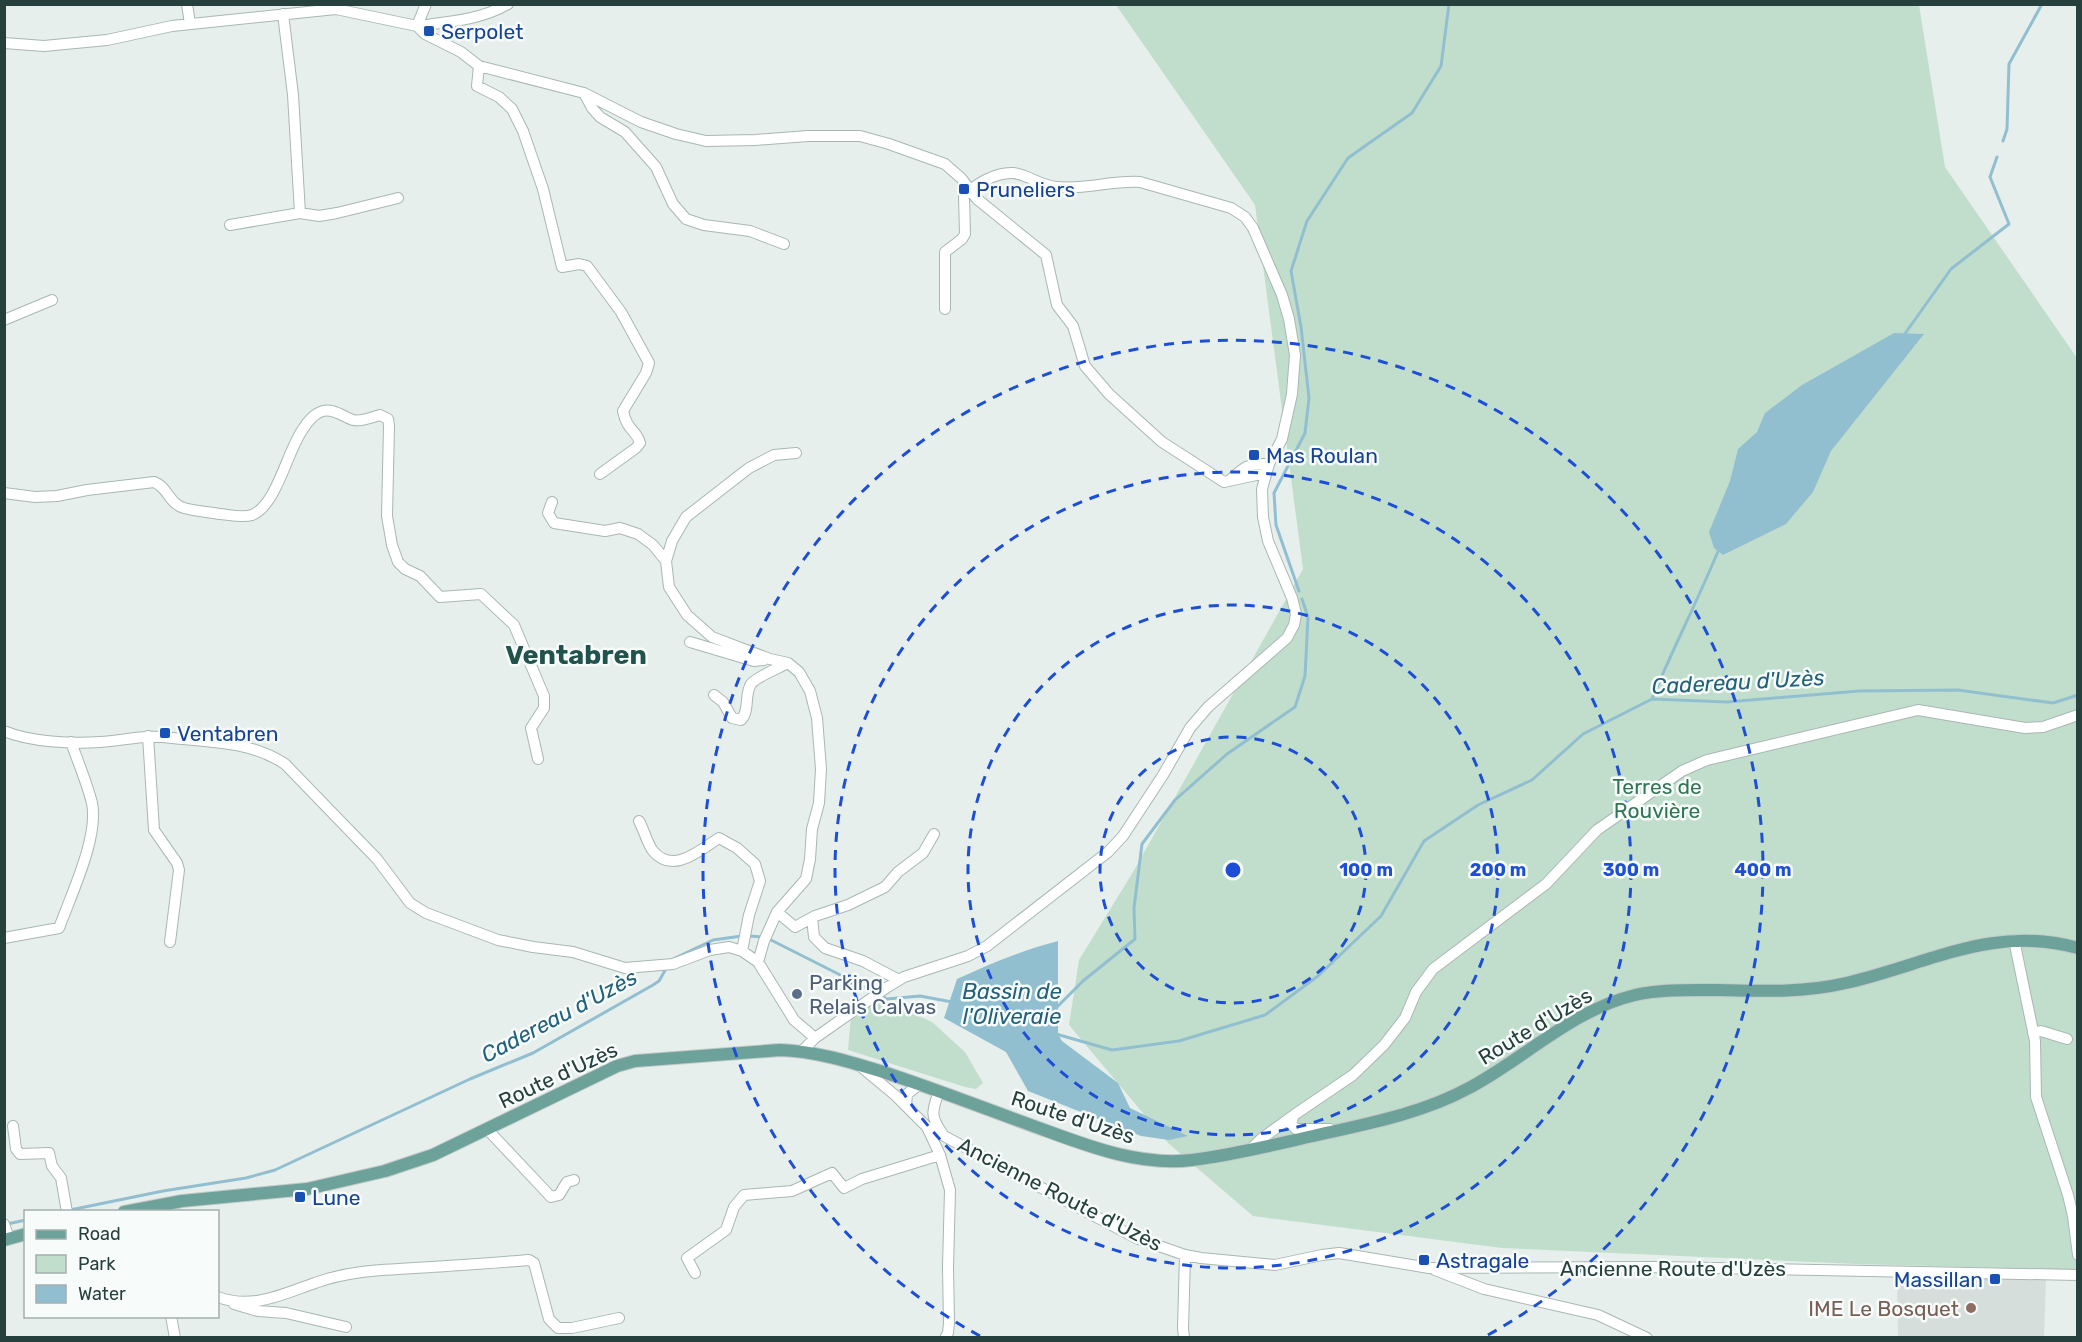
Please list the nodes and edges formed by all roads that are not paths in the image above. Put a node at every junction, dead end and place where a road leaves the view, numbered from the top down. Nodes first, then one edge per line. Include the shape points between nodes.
1 (187, 4) edge
2 (426, 4) edge
3 (508, 4) edge
4 (283, 14) junction
5 (190, 24) junction
6 (417, 26) junction
7 (4, 43) edge
8 (479, 66) junction
9 (584, 93) junction
10 (969, 190) junction
11 (398, 198) dead end
12 (300, 213) junction
13 (230, 225) dead end
14 (784, 244) dead end
15 (52, 300) dead end
16 (945, 309) dead end
17 (4, 320) edge
18 (796, 453) dead end
19 (1268, 469) junction
20 (600, 474) dead end
21 (4, 493) edge
22 (552, 502) dead end
23 (666, 561) junction
24 (690, 642) dead end
25 (770, 659) junction
26 (788, 663) junction
27 (714, 695) dead end
28 (2078, 716) edge
29 (4, 731) edge
30 (148, 736) junction
31 (71, 742) junction
32 (538, 759) dead end
33 (639, 821) dead end
34 (934, 834) dead end
35 (777, 912) junction
36 (812, 918) junction
37 (4, 938) edge
38 (2014, 940) junction
39 (170, 942) dead end
40 (2078, 948) edge
41 (742, 951) junction
42 (758, 962) junction
43 (899, 980) junction
44 (2033, 1033) junction
45 (815, 1038) junction
46 (2067, 1039) dead end
47 (802, 1051) junction
48 (857, 1065) junction
49 (920, 1084) junction
50 (939, 1091) junction
51 (906, 1106) junction
52 (934, 1107) junction
53 (914, 1114) junction
54 (1294, 1115) junction
55 (1280, 1125) junction
56 (13, 1126) dead end
57 (927, 1127) junction
58 (487, 1129) junction
59 (1343, 1129) junction
60 (944, 1136) junction
61 (1281, 1143) junction
62 (1252, 1148) junction
63 (940, 1155) junction
64 (574, 1180) dead end
65 (67, 1208) edge
66 (135, 1210) edge
67 (6, 1234) edge
68 (24, 1234) edge
69 (1185, 1255) junction
70 (2078, 1255) edge
71 (1429, 1268) junction
72 (695, 1273) dead end
73 (2078, 1275) edge
74 (222, 1299) edge
75 (171, 1318) edge
76 (620, 1318) dead end
77 (346, 1327) dead end
78 (1623, 1332) edge
79 (175, 1338) edge
80 (945, 1338) edge
81 (1184, 1338) edge
82 (1647, 1338) edge

1 - 5 street
2 - 6 street
3 - 6 street via 490,13
4 - 5 street
4 - 6 street via 336,9
4 - 12 street via 293,95
5 - 7 street via 106,40 44,45
6 - 8 street
8 - 9 street
8 - 20 street via 477,86 512,109 531,152 562,267 587,266 621,312 649,363 623,411 625,424 640,443
9 - 10 street via 641,122 706,141 860,136 945,164
9 - 14 street via 600,117 625,132 656,167 673,204 686,219 750,231
10 - 16 street via 964,196 965,234 945,252
10 - 19 street via 1046,255 1057,305 1073,326 1085,366 1109,394 1162,442 1224,482
10 - 19 street via 993,177 1014,173 1058,188 1127,181 1152,184 1231,208 1245,217 1282,295 1295,355 1282,439
11 - 12 street via 319,216
12 - 13 street
15 - 17 street
18 - 23 street via 774,455 749,468 686,517 672,540
19 - 43 street via 1262,489 1263,518 1296,614 1287,638 1208,707 1190,728 1133,821 1108,852 987,946
21 - 32 street via 57,496 154,482 161,484 176,506 250,516 272,495 309,420 330,410 356,421 380,415 388,419 389,426 387,516 398,562 420,576 440,597 481,594 514,625 544,696 544,708 531,728
22 - 23 street via 548,513 555,523 604,531 620,528 638,534
23 - 25 street via 669,586 687,615 712,637
24 - 25 street via 754,661
25 - 26 street
26 - 27 street via 752,682 741,720 732,718
26 - 35 street via 799,672 810,691 817,718 821,769 806,879
28 - 54 street via 2025,728 1918,710 1707,760 1682,771 1597,830 1546,884 1433,969 1416,992 1405,1018 1384,1045 1353,1076
29 - 31 street
30 - 31 street
30 - 39 street via 154,830 179,870
30 - 41 street via 234,744 279,759 371,852 410,903 426,913 498,940 573,952 625,968 669,965 710,950
31 - 37 street via 92,804 93,823 83,864 59,928
33 - 41 street via 653,850 665,860 682,861 719,838 755,864 760,881
34 - 36 street via 923,853 885,887
35 - 36 street via 795,927
35 - 42 street
36 - 43 street via 814,937 825,948 863,961
38 - 40 main road, Route d'Uzès
38 - 44 street
38 - 59 main road, Route d'Uzès via 1966,947 1874,976 1814,989 1692,990 1634,995 1572,1022 1471,1088 1435,1104
41 - 42 street
42 - 45 street via 794,1020
43 - 45 street
44 - 46 street
44 - 70 street via 2036,1097 2068,1195
45 - 47 street
47 - 48 main road, Route d'Uzès
47 - 58 main road, Route d'Uzès via 635,1061
48 - 49 main road, Route d'Uzès
48 - 51 street, Ancienne Route d'Uzès
49 - 50 main road, Route d'Uzès
49 - 51 street via 907,1094
50 - 52 street
50 - 62 main road, Route d'Uzès via 1094,1148 1145,1159 1190,1160
51 - 53 street, Ancienne Route d'Uzès
52 - 53 street via 922,1115
52 - 60 street via 933,1121
53 - 57 street, Ancienne Route d'Uzès
54 - 55 street
54 - 59 street via 1291,1124 1296,1129
54 - 61 street
55 - 61 street via 1276,1136
55 - 62 street
56 - 65 street via 20,1154 49,1153 61,1178
57 - 60 street, Ancienne Route d'Uzès
57 - 63 street
58 - 64 street via 551,1197 559,1195 567,1182
58 - 66 main road, Route d'Uzès via 433,1155 385,1171 307,1189 182,1201
59 - 61 main road, Route d'Uzès
60 - 69 street, Ancienne Route d'Uzès via 1137,1238
61 - 62 main road, Route d'Uzès
63 - 72 street via 844,1188 832,1173 792,1191 744,1195 734,1207 726,1230 687,1258
63 - 80 street via 950,1191 949,1323
67 - 68 main road
69 - 71 street, Ancienne Route d'Uzès via 1275,1265 1340,1253
69 - 81 street
71 - 73 street, Ancienne Route d'Uzès via 1682,1267
71 - 78 street via 1484,1289 1599,1315
74 - 76 street via 274,1299 353,1272 529,1260 534,1263 549,1319 558,1328
74 - 77 street via 258,1311 286,1313
75 - 79 street
78 - 82 street

